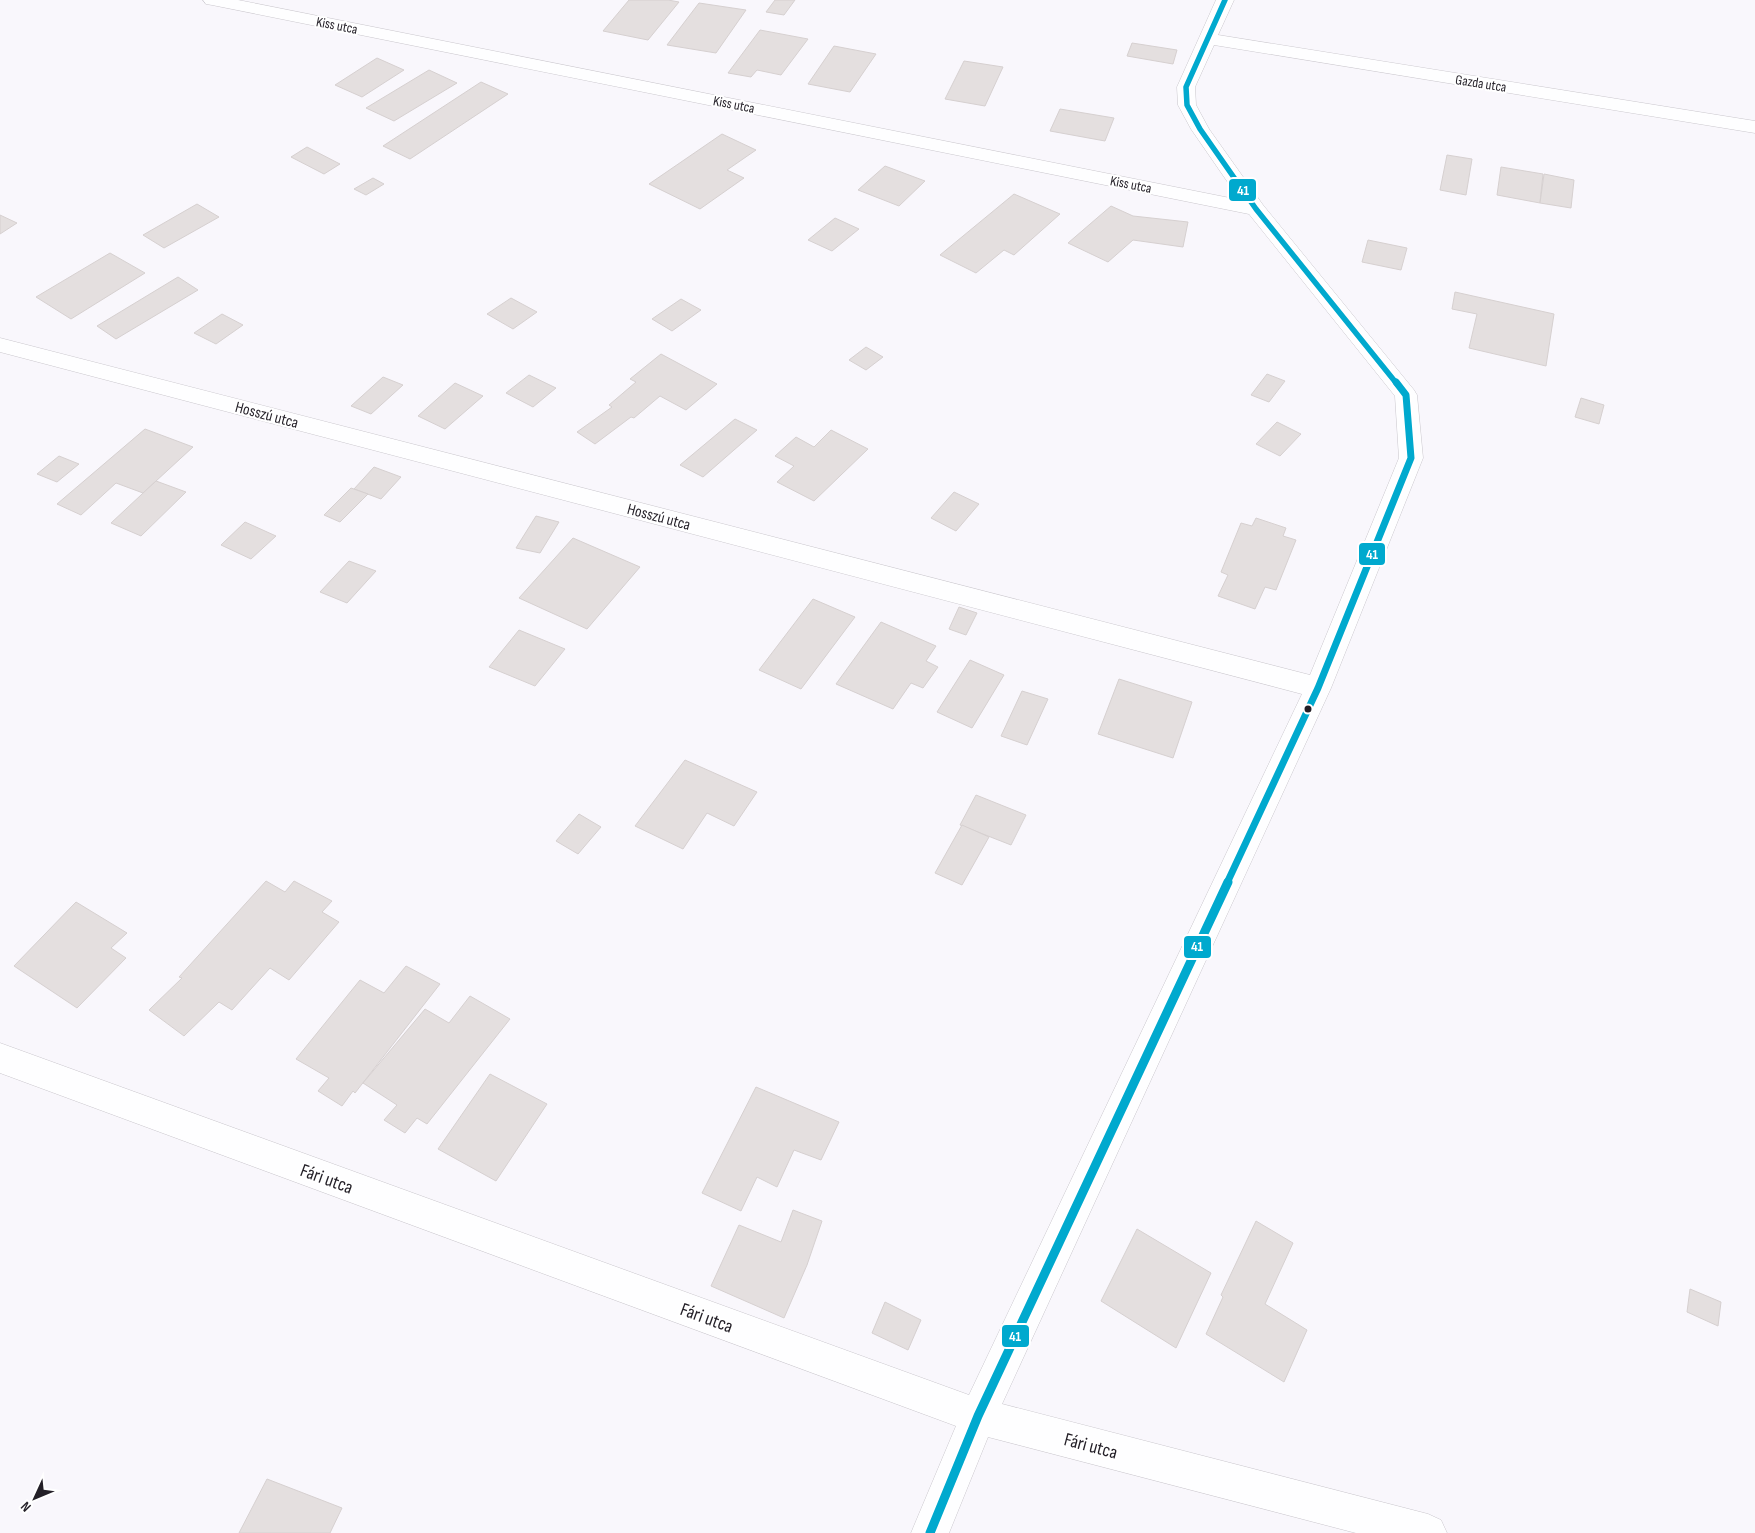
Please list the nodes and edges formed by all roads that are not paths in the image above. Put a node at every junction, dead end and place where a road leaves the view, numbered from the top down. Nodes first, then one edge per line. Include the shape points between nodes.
1 (212, 0) edge
2 (1225, 0) edge
3 (1208, 39) junction
4 (1755, 127) edge
5 (1256, 209) junction
6 (0, 345) edge
7 (1318, 688) junction
8 (0, 1058) edge
9 (978, 1416) junction
10 (930, 1533) edge
11 (1428, 1533) edge

1 - 5 street, Kiss utca
2 - 3 street
3 - 4 street, Gazda utca
3 - 5 street via 1186,87 1187,105
5 - 7 street via 1406,394 1411,458
6 - 7 street, Hosszú utca
7 - 9 street
8 - 9 street, Fári utca
9 - 10 street
9 - 11 street, Fári utca

